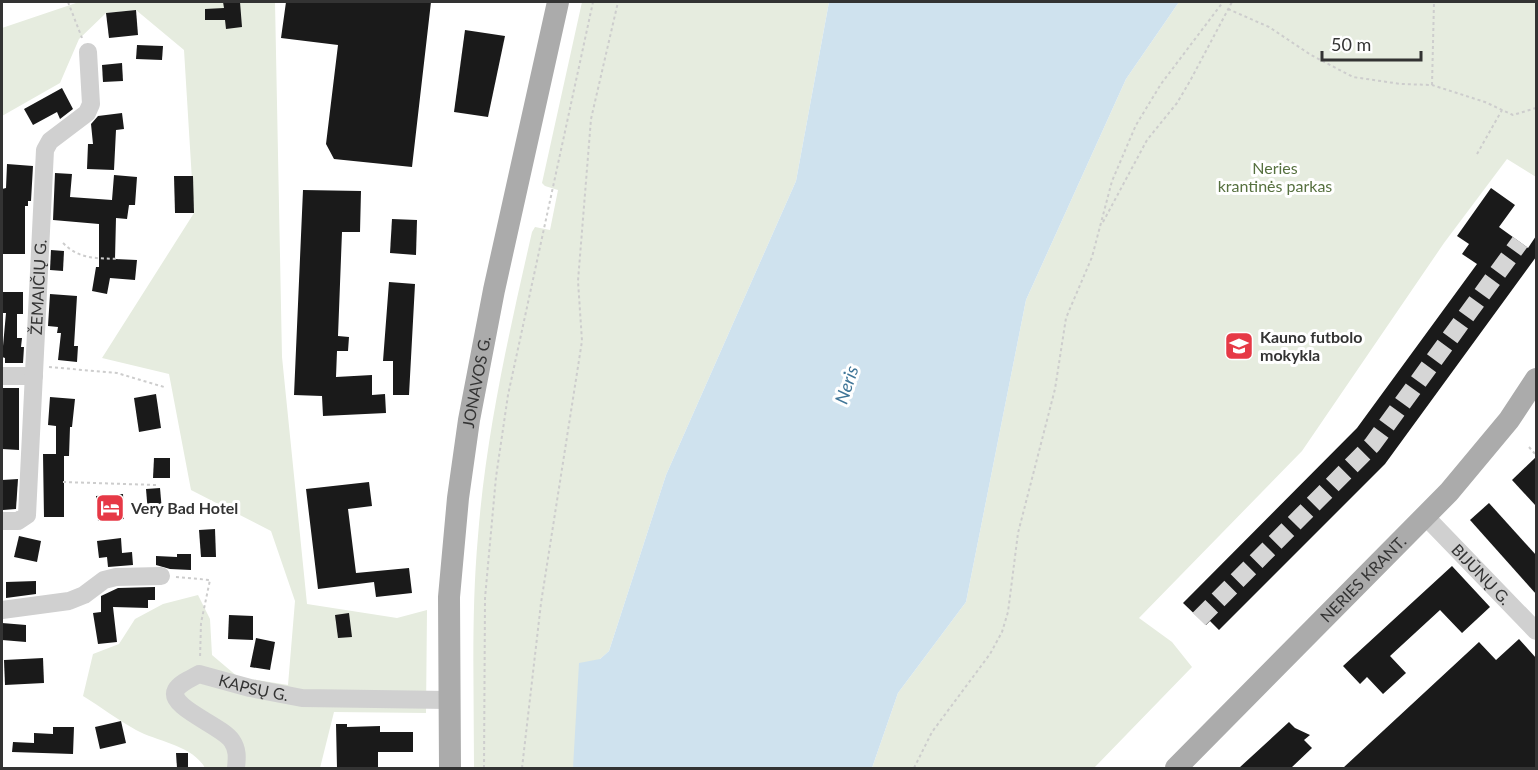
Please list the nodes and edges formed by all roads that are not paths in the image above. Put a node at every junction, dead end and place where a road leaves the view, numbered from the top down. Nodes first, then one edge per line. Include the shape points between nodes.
1 (558, 2) edge
2 (88, 52) road end
3 (34, 371) junction
4 (2, 376) edge
5 (1536, 380) edge
6 (1425, 516) junction
7 (2, 521) edge
8 (161, 576) road end
9 (2, 610) edge
10 (1536, 631) edge
11 (448, 700) junction
12 (236, 768) edge
13 (450, 768) edge
14 (1176, 768) edge

1 - 11 main road, JONAVOS G. via 469,420 452,546
2 - 3 street, ŽEMAIČIŲ G. via 91,104 87,113 50,141 45,150
3 - 4 street
3 - 7 street, ŽEMAIČIŲ G. via 27,514 18,521
5 - 6 main road, NERIES KRANT. via 1496,436
6 - 10 street, BIJŪNŲ G.
6 - 14 main road, NERIES KRANT.
8 - 9 street via 116,577 69,601
11 - 12 street, KAPSŲ G. via 302,698 199,674 180,685 175,698 180,706 221,729 232,741 237,754
11 - 13 main road, JONAVOS G.

